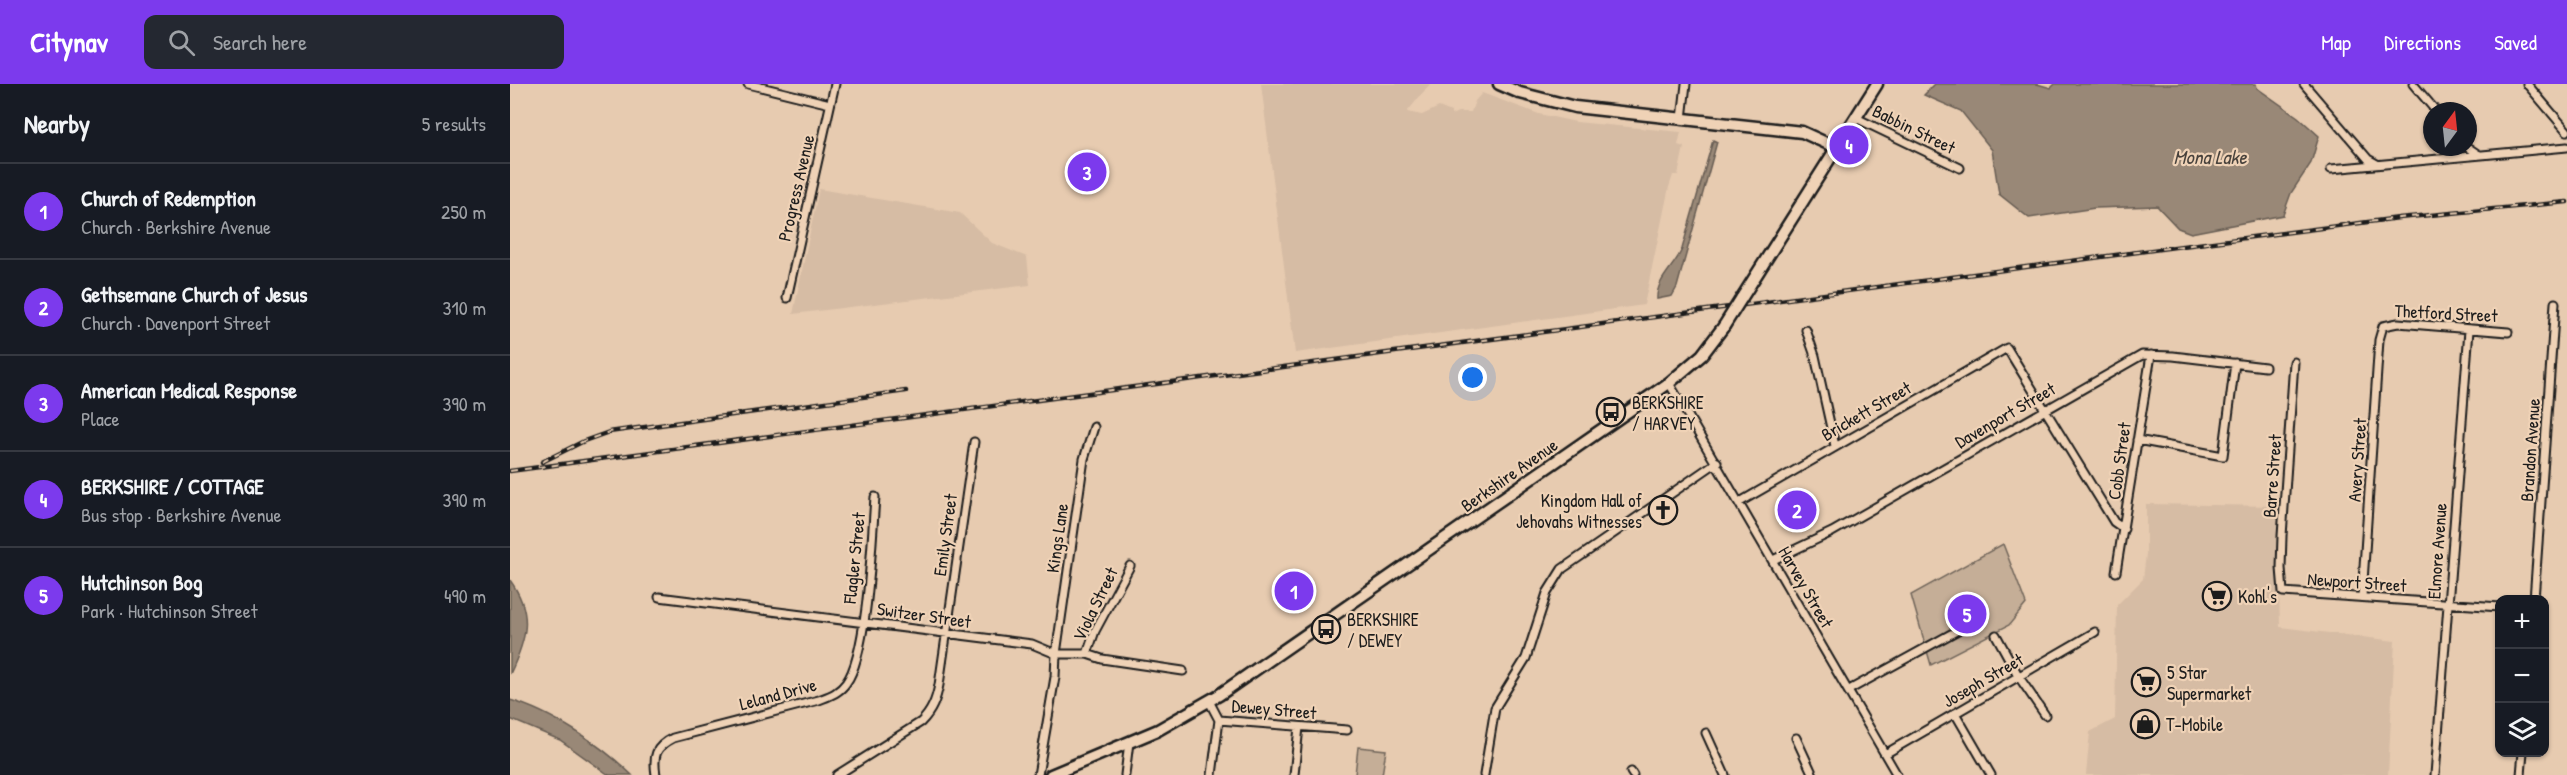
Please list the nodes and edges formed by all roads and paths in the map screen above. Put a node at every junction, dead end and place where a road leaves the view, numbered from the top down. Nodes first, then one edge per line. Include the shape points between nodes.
1 (748, 84) edge
2 (835, 84) edge
3 (1498, 84) edge
4 (1686, 84) edge
5 (1877, 84) edge
6 (2304, 84) edge
7 (2413, 84) edge
8 (2527, 84) edge
9 (2428, 102) edge
10 (830, 104) junction
11 (1682, 118) junction
12 (1856, 118) junction
13 (2567, 131) edge
14 (1837, 147) junction
15 (2567, 147) edge
16 (2479, 154) joint
17 (2377, 164) junction
18 (1960, 168) dead end
19 (2331, 169) dead end
20 (787, 298) dead end
21 (2555, 303) dead end
22 (2383, 326) joint
23 (1806, 330) dead end
24 (2469, 330) junction
25 (2508, 332) dead end
26 (2151, 354) junction
27 (2294, 362) dead end
28 (2235, 363) junction
29 (2265, 367) dead end
30 (1670, 383) junction
31 (2045, 410) junction
32 (1094, 427) dead end
33 (2137, 440) junction
34 (974, 442) dead end
35 (1835, 446) junction
36 (1717, 462) junction
37 (875, 497) dead end
38 (1740, 502) junction
39 (2124, 529) junction
40 (1773, 560) junction
41 (1130, 566) dead end
42 (2116, 572) dead end
43 (2283, 592) joint
44 (2534, 595) edge
45 (659, 597) dead end
46 (2362, 597) junction
47 (2448, 604) junction
48 (2495, 607) edge
49 (862, 621) junction
50 (1960, 629) dead end
51 (2095, 632) dead end
52 (946, 633) junction
53 (1996, 635) dead end
54 (1056, 654) junction
55 (1088, 654) junction
56 (1183, 671) dead end
57 (2019, 677) junction
58 (1849, 690) junction
59 (1209, 701) junction
60 (1955, 713) junction
61 (2045, 715) dead end
62 (1219, 720) junction
63 (1299, 727) junction
64 (1347, 730) dead end
65 (1706, 733) dead end
66 (1796, 738) dead end
67 (1128, 742) junction
68 (1885, 754) junction
69 (2523, 757) edge
70 (656, 775) edge
71 (837, 775) edge
72 (1038, 775) edge
73 (1051, 775) edge
74 (1125, 775) edge
75 (1212, 775) edge
76 (1294, 775) edge
77 (1484, 775) edge
78 (1725, 775) edge
79 (1813, 775) edge
80 (1897, 775) edge
81 (1991, 775) edge
82 (2435, 775) edge
83 (2521, 775) edge

1 - 10 street
2 - 10 street, Progress Avenue
3 - 11 main road via 1575,107
4 - 11 street
5 - 12 main road, Berkshire Avenue
6 - 17 street via 2368,159
7 - 9 street
8 - 13 street
10 - 20 street, Progress Avenue
11 - 14 main road via 1794,130
12 - 14 main road, Berkshire Avenue
12 - 18 street, Babbin Street
14 - 30 main road, Berkshire Avenue, bridge via 1724,326 1702,355
15 - 16 street
16 - 17 street
17 - 19 street
21 - 44 street, Brandon Avenue
22 - 24 street, Thetford Street via 2398,323
22 - 46 street, Avery Street
23 - 35 street
24 - 25 street, Thetford Street
24 - 47 street, Elmore Avenue
26 - 28 street, Davenport Street
26 - 31 street, Davenport Street via 2142,355
26 - 33 street, Cobb Street
27 - 43 street, Barre Street via 2282,537
28 - 29 street, Davenport Street
28 - 33 street via 2223,456
30 - 36 street, Harvey Street
30 - 59 main road, Berkshire Avenue
31 - 35 street, Brickett Street via 2007,348
31 - 39 street via 2114,522
31 - 40 street, Davenport Street via 1832,532
32 - 54 street, Kings Lane via 1084,459
33 - 39 street, Cobb Street
34 - 52 street, Emily Street
35 - 38 street, Brickett Street
36 - 38 street, Harvey Street
36 - 77 street via 1562,569 1547,593 1526,658 1495,708
37 - 49 street, Flagler Street
38 - 40 street, Harvey Street
39 - 42 street, Cobb Street
40 - 58 street, Harvey Street
41 - 55 street, Viola Street via 1095,631
43 - 46 street, Newport Street
45 - 49 street, Switzer Street
46 - 47 street, Newport Street
47 - 48 street, Newport Street
47 - 82 street, Elmore Avenue
49 - 52 street, Switzer Street
49 - 70 street, Leland Drive via 853,670 842,689 673,738 656,751
50 - 58 street
51 - 57 street, Joseph Street
52 - 54 street, Switzer Street via 1032,644
52 - 71 street, Emily Street via 939,685 930,713
53 - 57 street
54 - 55 street, Switzer Street
54 - 72 street, Kings Lane
55 - 56 street, Switzer Street
57 - 60 street, Joseph Street
57 - 61 street
58 - 68 street, Harvey Street
59 - 62 street, Dewey Street
59 - 67 main road, Berkshire Avenue
60 - 68 street, Joseph Street
60 - 81 street
62 - 63 street, Dewey Street
62 - 75 street
63 - 64 street, Dewey Street
63 - 76 street
65 - 78 street
66 - 79 street
67 - 73 main road, Berkshire Avenue
67 - 74 street
68 - 80 street, Harvey Street
69 - 83 street

